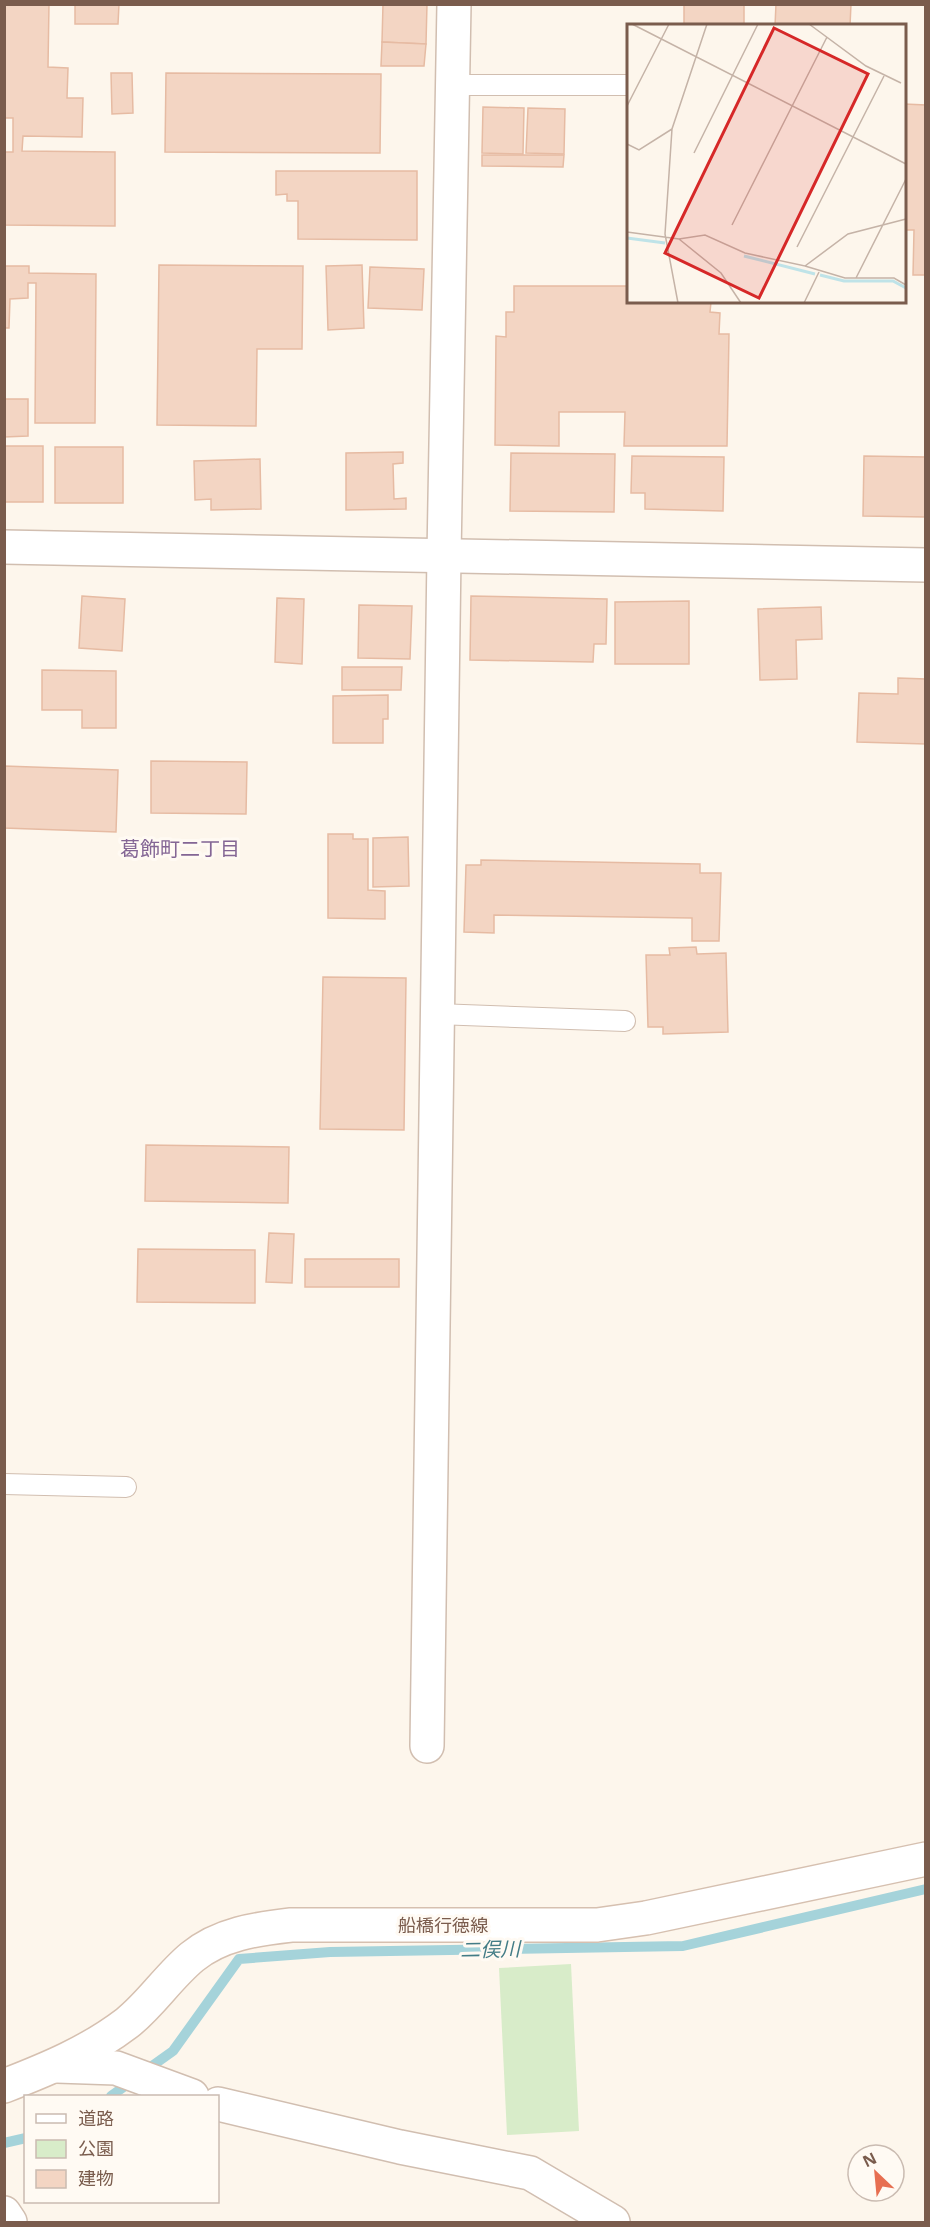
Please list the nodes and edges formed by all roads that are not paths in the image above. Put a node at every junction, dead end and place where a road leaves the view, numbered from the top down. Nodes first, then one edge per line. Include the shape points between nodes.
1 (454, 4) edge
2 (453, 84) junction
3 (627, 85) edge
4 (4, 547) edge
5 (444, 555) junction
6 (926, 565) edge
7 (437, 1014) junction
8 (625, 1021) dead end
9 (4, 1484) edge
10 (126, 1487) dead end
11 (427, 1746) dead end
12 (926, 1860) edge
13 (57, 2066) junction
14 (4, 2086) edge
15 (187, 2095) edge
16 (219, 2104) edge
17 (4, 2213) edge
18 (10, 2223) edge
19 (613, 2223) edge

1 - 2 street
2 - 3 lane
2 - 5 street
4 - 5 street
5 - 6 street
5 - 7 street
7 - 8 lane
7 - 11 street
9 - 10 lane
12 - 13 street, 船橋行徳線 via 597,1925 291,1925 248,1930 192,1957 129,2021
13 - 14 street, 船橋行徳線
13 - 15 street via 116,2068
16 - 19 street via 530,2173
17 - 18 street

